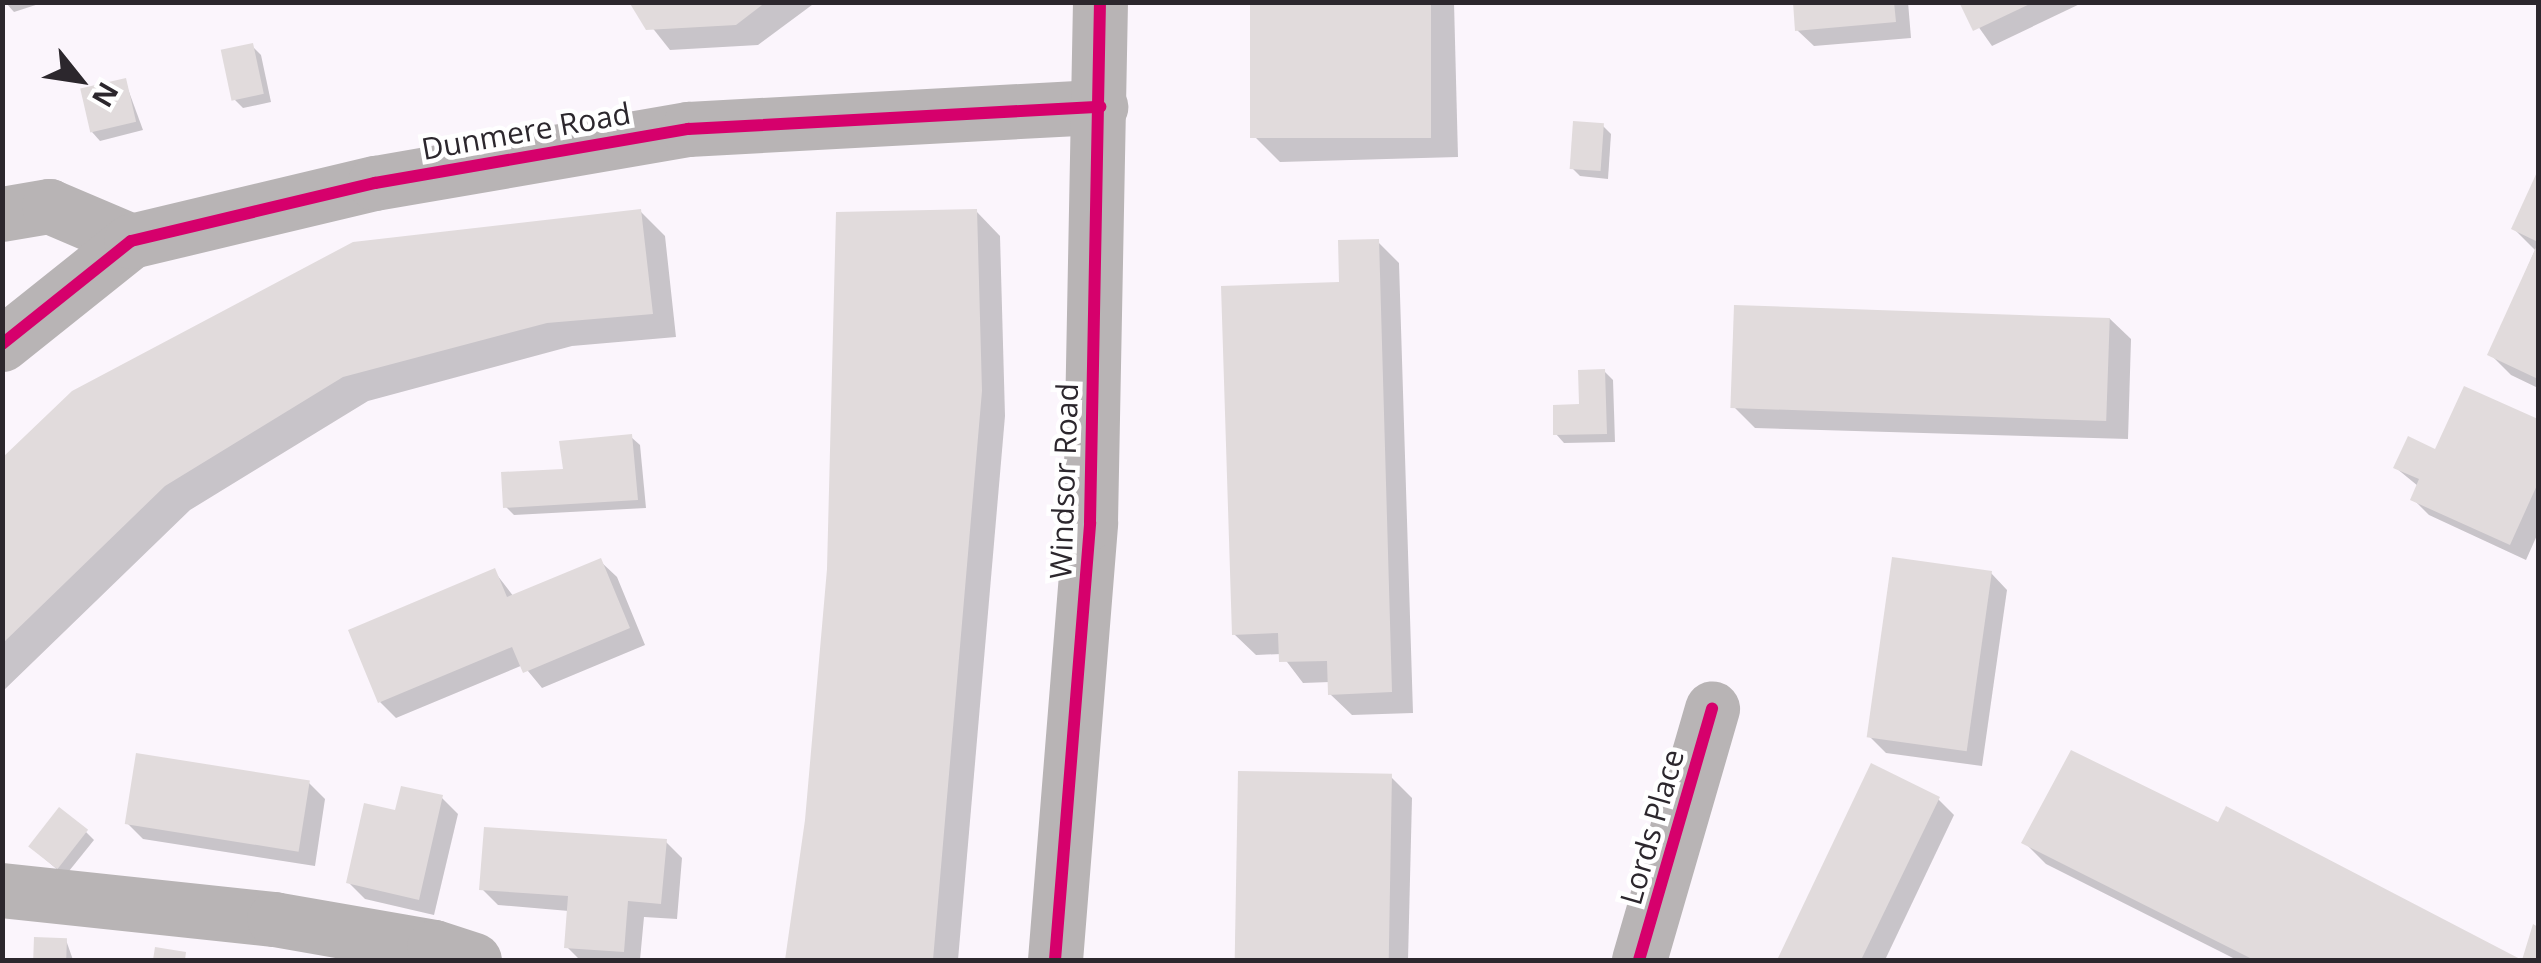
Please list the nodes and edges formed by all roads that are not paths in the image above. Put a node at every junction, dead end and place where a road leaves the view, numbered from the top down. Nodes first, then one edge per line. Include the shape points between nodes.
1 (1100, 2) edge
2 (1100, 107) junction
3 (2, 214) edge
4 (131, 240) junction
5 (2, 344) edge
6 (1712, 708) dead end
7 (2, 890) edge
8 (474, 960) edge
9 (1056, 960) edge
10 (1639, 960) edge

1 - 2 street, Windsor Road
2 - 4 street, Dunmere Road via 688,128 374,183
2 - 9 street, Windsor Road via 1090,522
3 - 4 street via 49,206
4 - 5 street, Dunmere Road
6 - 10 street, Lords Place
7 - 8 street via 274,919 434,946

